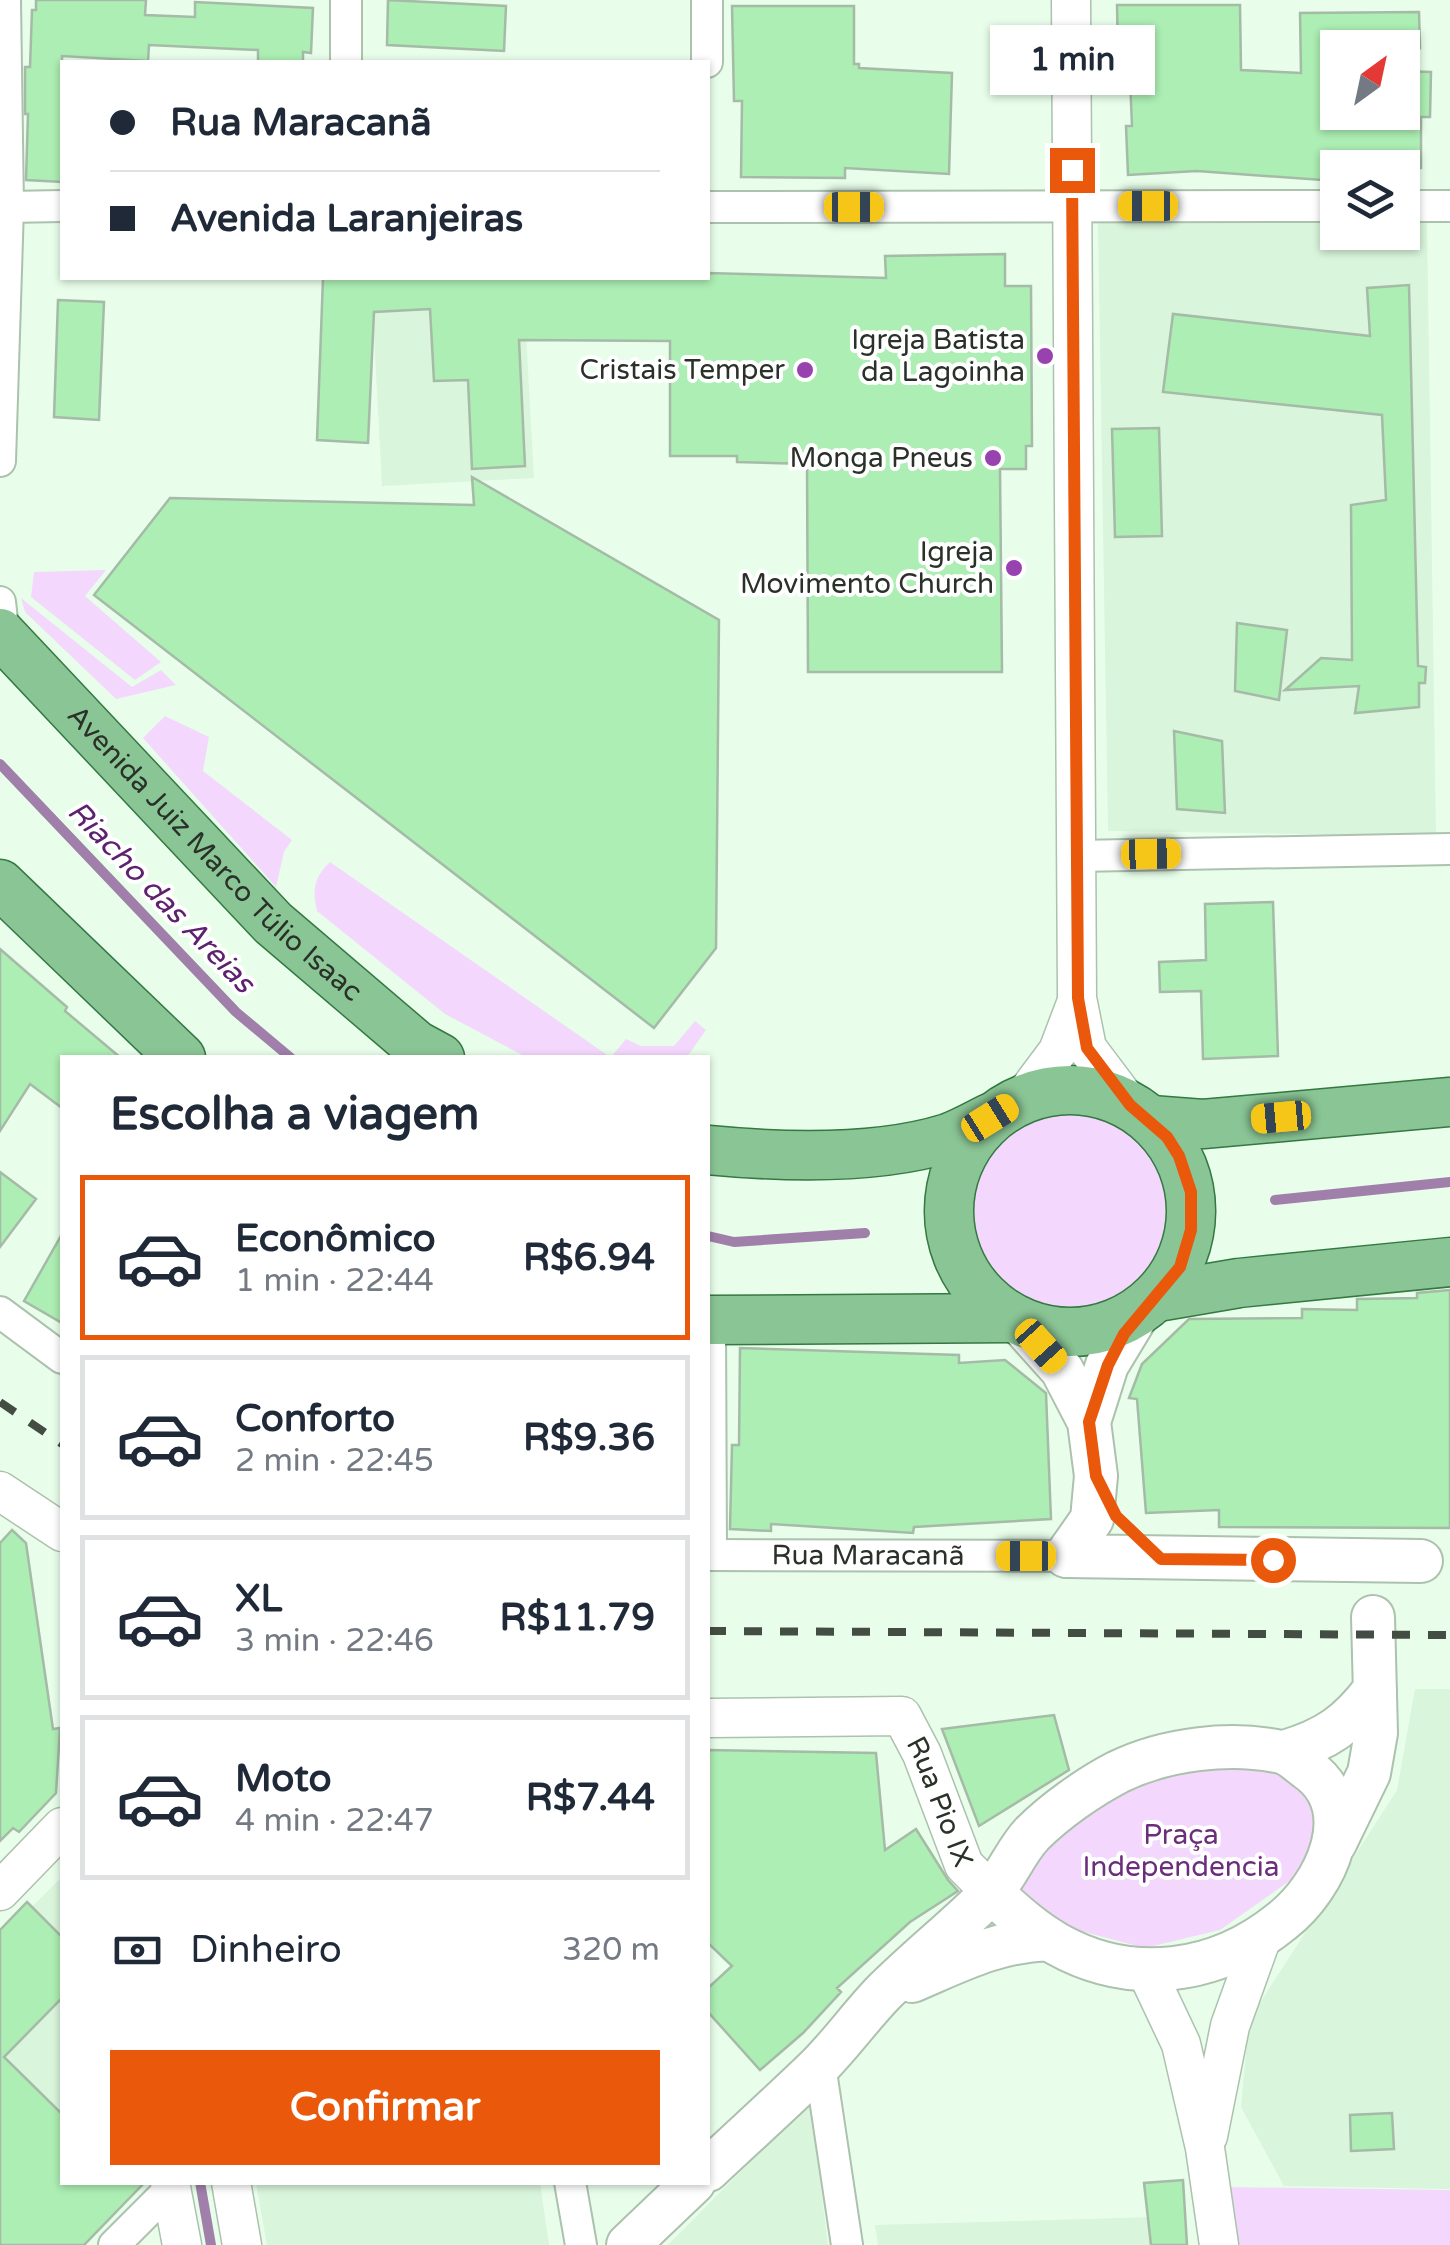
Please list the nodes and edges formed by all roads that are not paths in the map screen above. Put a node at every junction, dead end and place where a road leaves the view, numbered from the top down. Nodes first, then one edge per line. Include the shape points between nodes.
1 (4, 0) edge
2 (346, 0) edge
3 (707, 0) edge
4 (1071, 0) edge
5 (346, 60) edge
6 (707, 60) edge
7 (8, 206) junction
8 (60, 206) edge
9 (1320, 206) edge
10 (1420, 206) edge
11 (1450, 206) edge
12 (710, 207) edge
13 (1073, 207) junction
14 (0, 462) edge
15 (2, 625) edge
16 (1450, 849) edge
17 (1076, 856) junction
18 (0, 884) edge
19 (1078, 998) junction
20 (178, 1055) edge
21 (434, 1055) edge
22 (1450, 1102) edge
23 (1007, 1108) junction
24 (1140, 1112) junction
25 (710, 1150) edge
26 (1450, 1262) edge
27 (1148, 1305) junction
28 (0, 1312) edge
29 (1015, 1320) junction
30 (710, 1321) edge
31 (60, 1357) edge
32 (1089, 1422) junction
33 (1096, 1476) junction
34 (0, 1490) edge
35 (60, 1531) edge
36 (710, 1555) edge
37 (1066, 1556) junction
38 (1161, 1559) junction
39 (1436, 1560) edge
40 (1310, 1561) junction
41 (1373, 1618) junction
42 (1375, 1689) junction
43 (710, 1718) edge
44 (1284, 1752) junction
45 (60, 1829) edge
46 (1334, 1846) junction
47 (0, 1891) edge
48 (992, 1893) junction
49 (1262, 1937) junction
50 (1049, 1940) junction
51 (1146, 1970) junction
52 (883, 1994) junction
53 (820, 2064) junction
54 (1205, 2148) junction
55 (710, 2168) edge
56 (170, 2185) edge
57 (232, 2185) edge
58 (571, 2185) edge
59 (691, 2185) edge
60 (114, 2245) edge
61 (182, 2245) edge
62 (242, 2245) edge
63 (581, 2245) edge
64 (628, 2245) edge
65 (847, 2245) edge
66 (1219, 2245) edge

1 - 7 street
2 - 5 street
3 - 6 street
4 - 13 street
7 - 8 street
7 - 14 street
9 - 13 street
10 - 11 street
12 - 13 street
13 - 17 street
15 - 21 main road, Avenida Juiz Marco Túlio Isaac via 273,922
16 - 17 street
17 - 19 street
18 - 20 main road
19 - 23 street via 1058,1051
19 - 24 street via 1087,1048
22 - 24 main road via 1203,1124
23 - 24 main road via 1058,1090 1095,1092
23 - 25 main road via 948,1138 874,1152
23 - 29 main road via 965,1148 951,1184 949,1223 958,1261 980,1293
24 - 27 main road via 1179,1156 1191,1192 1191,1230 1180,1267
26 - 27 main road via 1239,1283
27 - 29 main road via 1086,1332 1052,1332
27 - 32 main road via 1108,1365
28 - 31 street
29 - 30 main road
29 - 32 main road via 1062,1370
32 - 33 main road
33 - 37 main road via 1092,1520
33 - 38 main road via 1116,1516
34 - 35 street
36 - 37 street, Rua Maracanã
37 - 38 main road, Rua Maracanã
38 - 40 main road, Rua Maracanã
39 - 40 main road, Rua Maracanã
39 - 41 main road via 1386,1597
40 - 41 main road
41 - 42 main road
42 - 44 main road via 1338,1729
42 - 46 main road via 1369,1772
43 - 48 street, Rua Pio IX via 902,1716 964,1865
44 - 46 main road via 1319,1776 1336,1810
44 - 48 main road via 1188,1750 1118,1772 1030,1836
45 - 47 street
46 - 49 main road via 1308,1897
48 - 50 main road
48 - 52 main road
49 - 51 main road via 1209,1962
49 - 54 street via 1230,2026
50 - 51 main road via 1096,1961
50 - 52 main road via 993,1946
51 - 54 street via 1182,2044
52 - 53 main road
53 - 55 main road
53 - 65 street
54 - 66 street
56 - 60 street
56 - 61 street
57 - 62 street
58 - 63 street
59 - 64 main road

